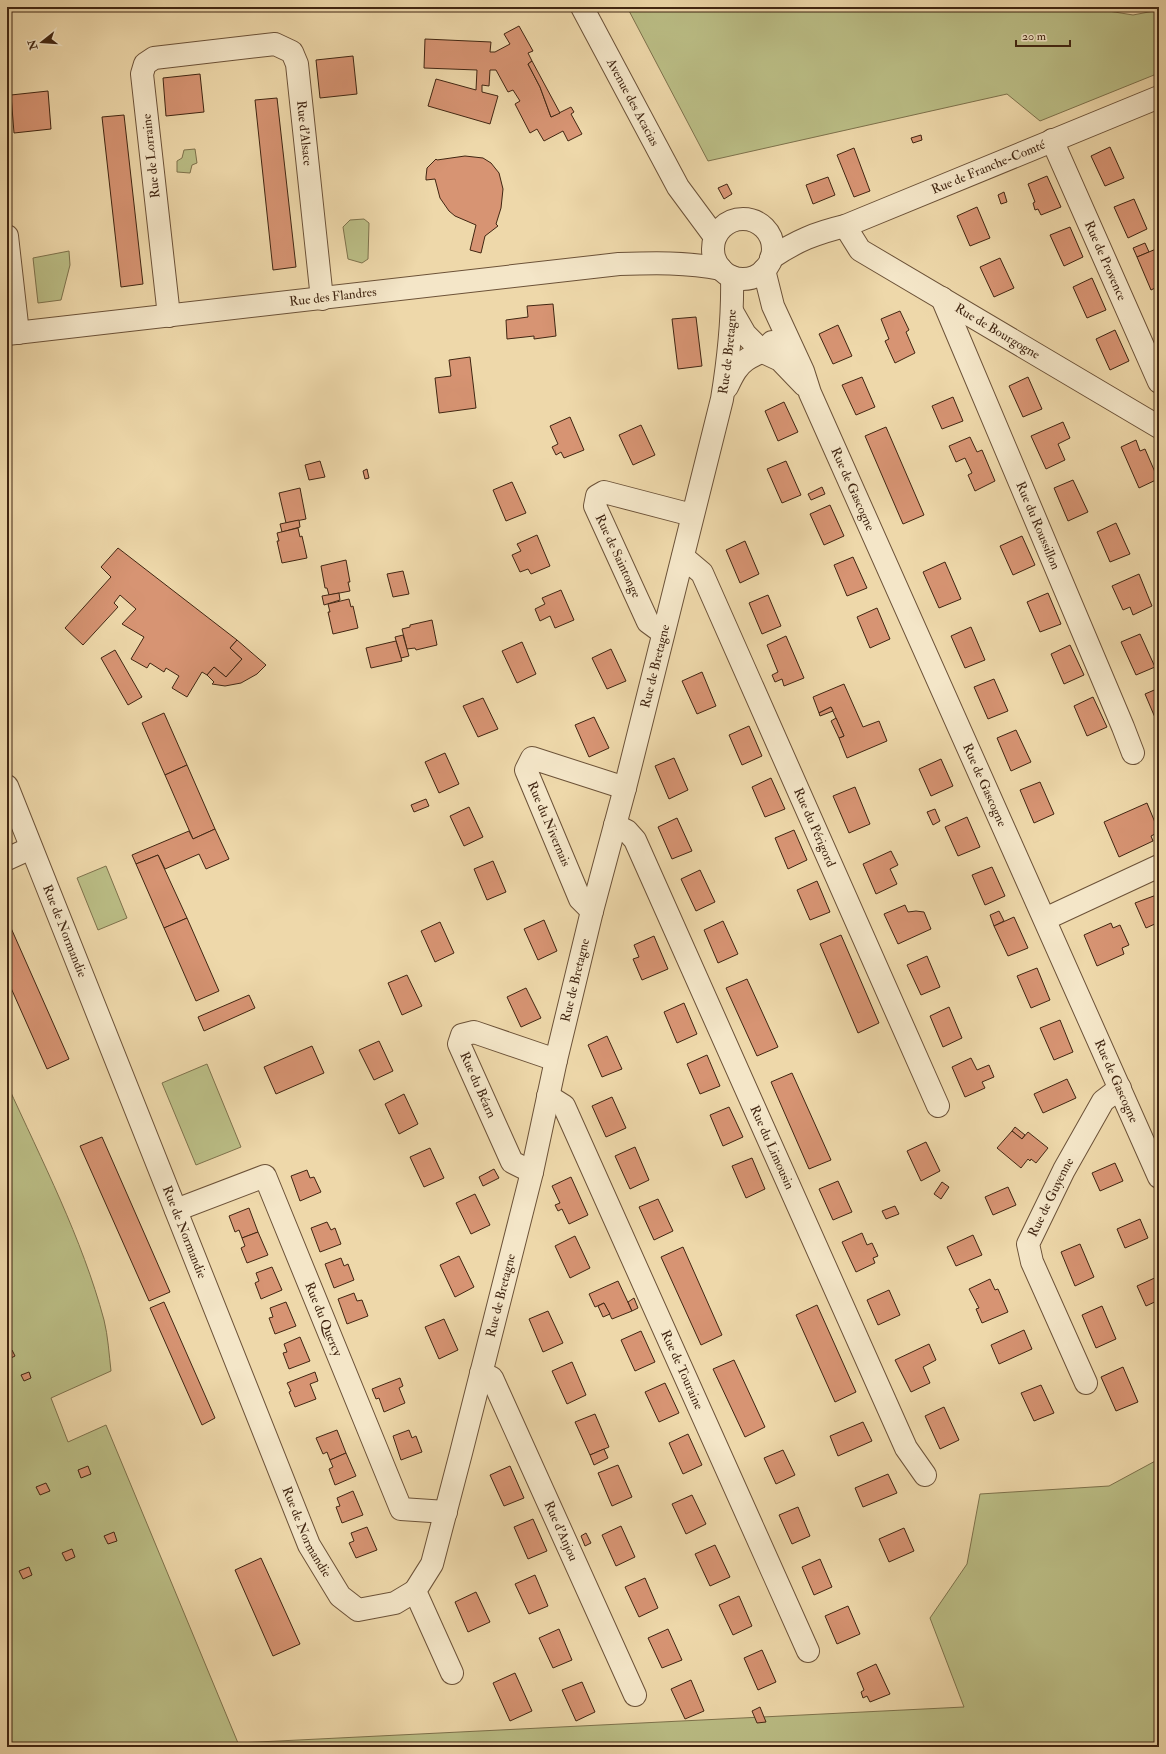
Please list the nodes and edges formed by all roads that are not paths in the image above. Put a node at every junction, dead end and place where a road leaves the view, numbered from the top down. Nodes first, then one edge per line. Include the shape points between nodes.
1 (582, 7) edge
2 (211, 52) joint
3 (1159, 97) edge
4 (1052, 140) junction
5 (686, 197) junction
6 (737, 220) junction
7 (845, 226) junction
8 (767, 232) junction
9 (817, 233) junction
10 (7, 236) edge
11 (714, 242) junction
12 (660, 263) junction
13 (767, 264) junction
14 (726, 273) junction
15 (942, 298) junction
16 (322, 299) junction
17 (733, 313) junction
18 (169, 316) junction
19 (780, 317) junction
20 (12, 334) edge
21 (763, 352) junction
22 (1159, 382) edge
23 (810, 393) junction
24 (722, 399) junction
25 (1159, 427) edge
26 (692, 516) junction
27 (683, 557) junction
28 (663, 633) junction
29 (1133, 753) dead end
30 (7, 786) edge
31 (625, 788) junction
32 (615, 826) junction
33 (31, 848) junction
34 (7, 859) edge
35 (1159, 866) edge
36 (592, 911) junction
37 (1045, 919) junction
38 (556, 1060) junction
39 (1120, 1088) junction
40 (548, 1096) junction
41 (938, 1106) dead end
42 (532, 1172) junction
43 (1159, 1177) edge
44 (176, 1210) junction
45 (481, 1373) junction
46 (1086, 1383) dead end
47 (924, 1475) dead end
48 (446, 1512) junction
49 (415, 1591) junction
50 (808, 1651) dead end
51 (452, 1673) dead end
52 (635, 1695) dead end

1 - 5 street, Avenue des Acacias via 678,187
2 - 16 street, Rue d'Alsace via 274,44 292,52 298,64
2 - 18 street, Rue de Lorraine via 154,58 146,64 142,74
3 - 4 street, Rue de Franche-Comté
4 - 7 street, Rue de Franche-Comté
4 - 22 street, Rue de Provence
5 - 6 street
5 - 11 street, Avenue des Acacias
6 - 8 street via 755,222
6 - 11 street via 724,226
7 - 9 street, Rue de Franche-Comté
7 - 15 street, Rue de Bourgogne via 860,250
8 - 9 street, Rue de Franche-Comté via 788,235
8 - 13 street via 772,243
9 - 13 street, Rue de Franche-Comté via 792,244
10 - 20 street
11 - 12 street, Rue des Flandres
11 - 14 street via 714,256
12 - 14 street, Rue des Flandres via 702,265
12 - 16 street, Rue des Flandres via 619,264
13 - 14 street via 757,275 749,278 741,279
13 - 19 street, Rue de Gascogne via 773,306
14 - 17 street, Rue de Bretagne
15 - 25 street, Rue de Bourgogne
15 - 29 street, Rue du Roussillon
16 - 18 street, Rue des Flandres
17 - 21 street, Rue de Gascogne via 744,334
17 - 24 street, Rue de Bretagne
18 - 20 street, Rue des Flandres
19 - 21 street via 772,343
19 - 23 street, Rue de Gascogne
21 - 23 street, Rue de Gascogne via 780,360
21 - 24 street via 746,360 735,370
23 - 37 street, Rue de Gascogne
24 - 26 street, Rue de Bretagne
26 - 27 street, Rue de Bretagne
26 - 28 street, Rue de Saintonge via 604,492 596,496 595,506 648,622
27 - 28 street, Rue de Bretagne
27 - 41 street, Rue du Périgord via 702,573
28 - 31 street, Rue de Bretagne
30 - 33 street, Rue de Normandie
31 - 32 street, Rue de Bretagne
31 - 36 street, Rue du Nivernais via 532,758 526,770 580,899
32 - 36 street, Rue de Bretagne
32 - 47 street, Rue du Limousin via 627,831 636,840 906,1448
33 - 34 street
33 - 44 street, Rue de Normandie
35 - 37 street
36 - 38 street, Rue de Bretagne
37 - 39 street, Rue de Gascogne
38 - 40 street, Rue de Bretagne
38 - 42 street, Rue du Béarn via 474,1032 462,1035 459,1044 512,1162
39 - 43 street, Rue de Gascogne
39 - 46 street, Rue de Guyenne via 1103,1101 1064,1170 1028,1244 1032,1262
40 - 42 street, Rue de Bretagne
40 - 50 street, Rue de Touraine via 564,1106
42 - 45 street, Rue de Bretagne
44 - 48 street, Rue du Quercy via 264,1176 401,1509
44 - 49 street, Rue de Normandie via 309,1544 340,1596 358,1610 395,1603
45 - 48 street, Rue de Bretagne
45 - 52 street, Rue d'Anjou via 492,1378
48 - 49 street, Rue de Bretagne via 432,1564
49 - 51 street

